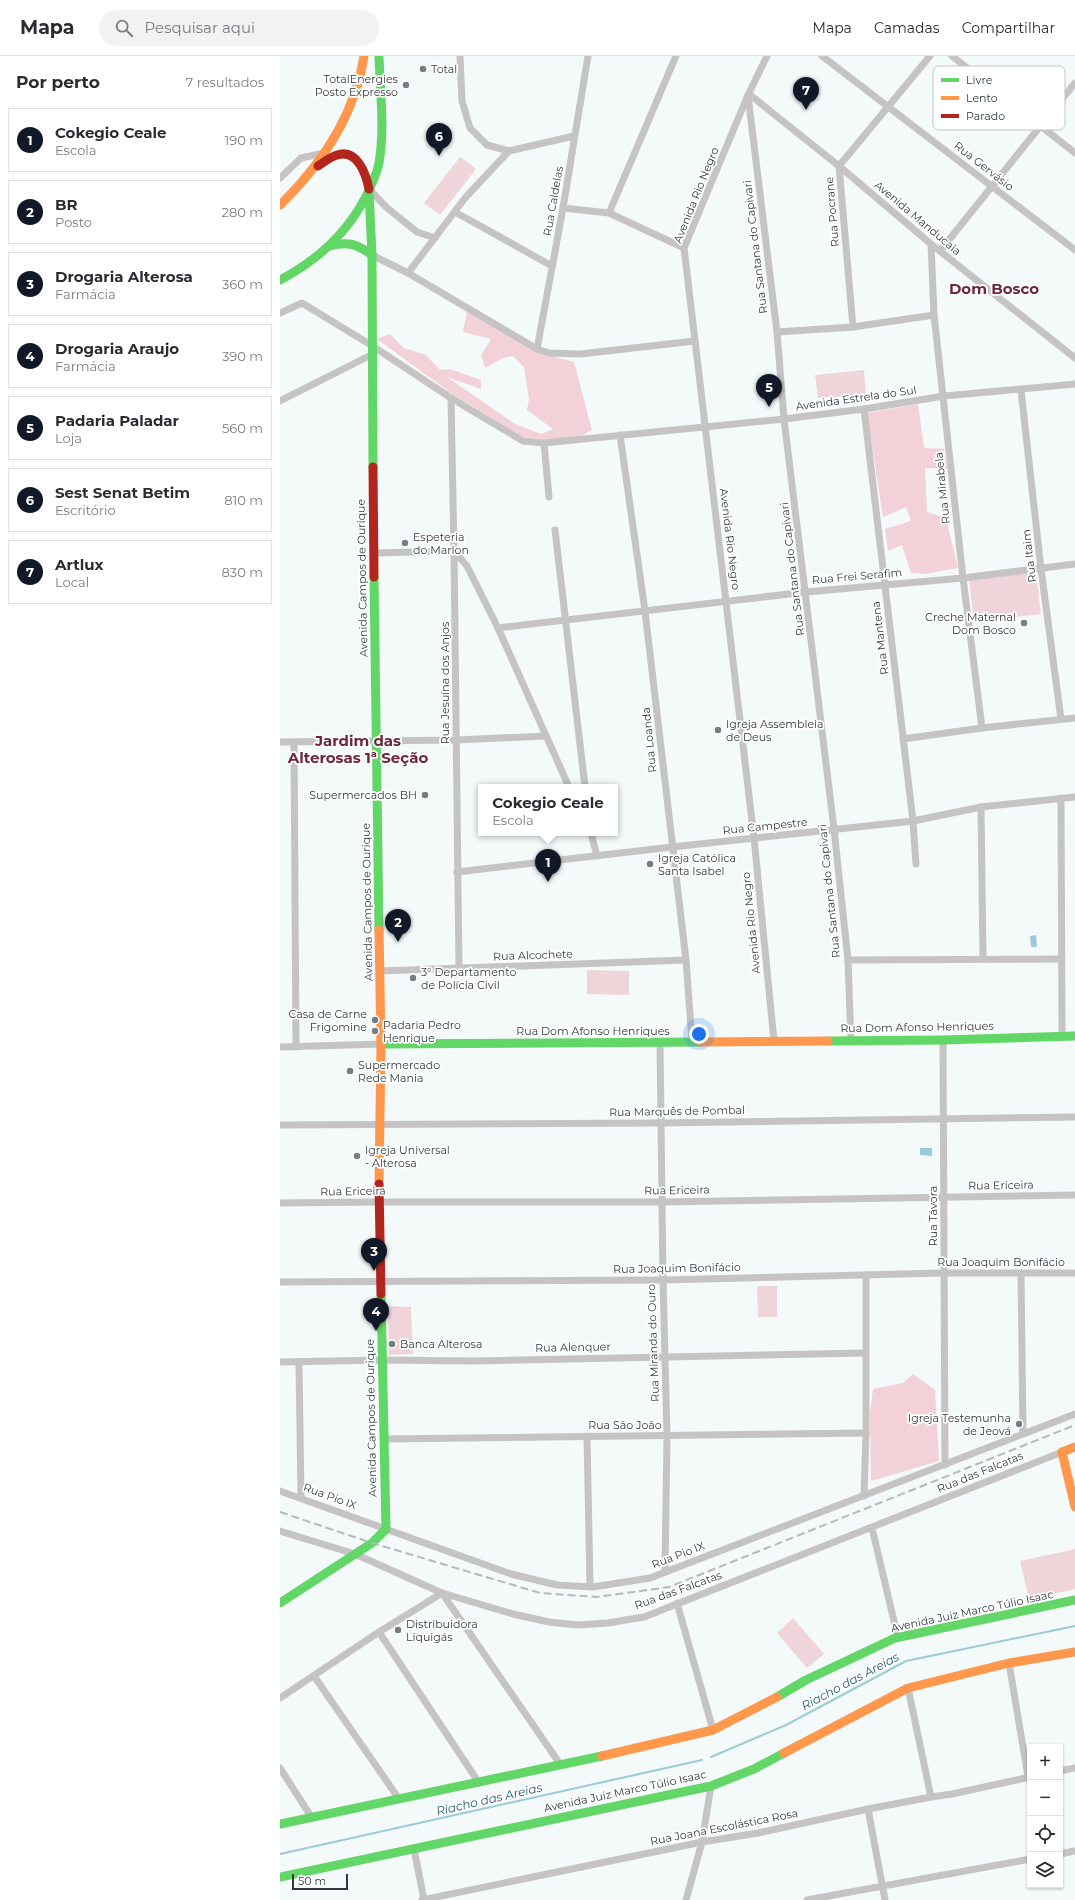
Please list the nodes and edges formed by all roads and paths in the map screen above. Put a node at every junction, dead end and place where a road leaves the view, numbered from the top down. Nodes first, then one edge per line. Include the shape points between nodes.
1 (364, 56) edge
2 (379, 56) edge
3 (460, 56) edge
4 (588, 56) edge
5 (676, 56) edge
6 (767, 56) edge
7 (822, 56) edge
8 (930, 56) edge
9 (952, 56) edge
10 (965, 66) edge
11 (1075, 83) edge
12 (749, 94) junction
13 (1065, 96) edge
14 (889, 106) junction
15 (1039, 130) edge
16 (1047, 130) edge
17 (574, 136) junction
18 (509, 151) junction
19 (324, 153) junction
20 (1075, 153) edge
21 (839, 166) junction
22 (315, 168) junction
23 (280, 178) edge
24 (992, 187) junction
25 (369, 189) junction
26 (280, 205) edge
27 (563, 208) junction
28 (455, 212) junction
29 (609, 213) junction
30 (435, 238) junction
31 (931, 244) junction
32 (330, 246) junction
33 (684, 248) junction
34 (1075, 250) edge
35 (940, 251) junction
36 (372, 255) junction
37 (552, 266) junction
38 (408, 273) junction
39 (280, 280) edge
40 (280, 314) edge
41 (934, 315) junction
42 (853, 327) junction
43 (776, 332) junction
44 (695, 341) junction
45 (371, 345) junction
46 (537, 349) junction
47 (371, 355) junction
48 (1075, 358) edge
49 (1075, 384) edge
50 (1021, 390) junction
51 (944, 396) junction
52 (451, 398) junction
53 (280, 401) edge
54 (864, 409) junction
55 (784, 419) junction
56 (704, 427) junction
57 (620, 436) junction
58 (544, 443) junction
59 (549, 498) dead end
60 (555, 530) dead end
61 (454, 552) junction
62 (374, 553) junction
63 (1075, 564) edge
64 (1041, 569) junction
65 (963, 578) junction
66 (885, 585) junction
67 (806, 592) junction
68 (726, 601) junction
69 (645, 611) junction
70 (566, 621) junction
71 (498, 628) junction
72 (1075, 718) edge
73 (1061, 719) junction
74 (982, 728) junction
75 (546, 736) junction
76 (903, 739) junction
77 (377, 740) junction
78 (456, 740) junction
79 (280, 742) edge
80 (294, 742) junction
81 (568, 784) edge
82 (586, 784) edge
83 (1075, 797) edge
84 (1061, 798) junction
85 (982, 807) junction
86 (913, 821) junction
87 (834, 829) junction
88 (592, 836) edge
89 (754, 838) junction
90 (672, 847) junction
91 (597, 856) junction
92 (916, 864) dead end
93 (457, 872) junction
94 (983, 959) junction
95 (1061, 959) junction
96 (686, 960) junction
97 (848, 960) junction
98 (459, 968) junction
99 (380, 971) junction
100 (1062, 1036) junction
101 (1075, 1036) edge
102 (944, 1040) junction
103 (774, 1041) junction
104 (851, 1041) junction
105 (660, 1042) junction
106 (692, 1042) junction
107 (381, 1044) junction
108 (280, 1047) edge
109 (296, 1047) junction
110 (1075, 1117) edge
111 (943, 1119) junction
112 (661, 1123) junction
113 (380, 1124) junction
114 (280, 1125) edge
115 (1075, 1195) edge
116 (944, 1197) junction
117 (379, 1202) junction
118 (662, 1202) junction
119 (280, 1204) edge
120 (943, 1273) junction
121 (1021, 1273) junction
122 (1075, 1273) edge
123 (866, 1275) junction
124 (662, 1280) junction
125 (381, 1281) junction
126 (280, 1282) edge
127 (866, 1353) junction
128 (664, 1356) junction
129 (382, 1360) junction
130 (280, 1362) edge
131 (299, 1362) junction
132 (1075, 1414) edge
133 (866, 1433) junction
134 (1023, 1433) junction
135 (587, 1436) junction
136 (667, 1436) junction
137 (384, 1439) junction
138 (1075, 1447) edge
139 (1062, 1452) junction
140 (945, 1464) junction
141 (280, 1491) edge
142 (864, 1496) junction
143 (300, 1497) junction
144 (1075, 1507) edge
145 (872, 1528) junction
146 (386, 1529) junction
147 (280, 1531) edge
148 (355, 1554) junction
149 (665, 1572) junction
150 (590, 1586) junction
151 (442, 1594) junction
152 (1075, 1600) edge
153 (280, 1603) edge
154 (678, 1603) junction
155 (379, 1632) junction
156 (898, 1638) junction
157 (1075, 1652) edge
158 (1009, 1664) junction
159 (314, 1676) junction
160 (908, 1688) junction
161 (280, 1698) edge
162 (713, 1730) junction
163 (560, 1764) junction
164 (1027, 1766) edge
165 (280, 1768) edge
166 (1075, 1768) edge
167 (1063, 1770) edge
168 (1027, 1777) edge
169 (479, 1783) junction
170 (711, 1786) junction
171 (931, 1797) junction
172 (399, 1799) junction
173 (868, 1809) junction
174 (312, 1818) junction
175 (280, 1824) edge
176 (702, 1842) junction
177 (414, 1849) junction
178 (1075, 1851) edge
179 (1063, 1853) edge
180 (1027, 1860) edge
181 (280, 1877) edge
182 (882, 1887) junction
183 (423, 1900) edge
184 (686, 1900) edge
185 (807, 1900) edge
186 (885, 1900) edge

1 - 19 main road via 346,116
2 - 25 main road, Avenida Campos de Ourique via 379,164
3 - 18 street via 462,101 470,128 487,145
4 - 17 street, Rua Caldelas
5 - 29 street
6 - 12 street, Avenida Rio Negro
7 - 14 street, Rua Gervásio
8 - 14 street, Rua Pocrane
9 - 10 street
11 - 13 street
12 - 21 street, Avenida Manducaia
12 - 33 street, Avenida Rio Negro
12 - 43 street, Rua Santana do Capivari
14 - 21 street, Rua Pocrane
14 - 24 street, Rua Gervásio
15 - 24 street
16 - 20 street
17 - 18 street
17 - 27 street, Rua Caldelas
18 - 28 street
19 - 22 main road
19 - 23 street via 300,158
21 - 31 street, Avenida Manducaia
21 - 42 street, Rua Pocrane
22 - 25 main road via 342,153 353,157 360,162
22 - 26 main road
24 - 34 street, Rua Gervásio
24 - 35 street
25 - 30 street via 386,207 417,232
25 - 32 main road via 361,208
25 - 36 main road, Avenida Campos de Ourique
27 - 29 street
27 - 37 street, Rua Caldelas
28 - 30 street
28 - 37 street
29 - 33 street
30 - 38 street
31 - 35 street, Avenida Manducaia
31 - 41 street, Rua Mirabela
32 - 36 main road via 346,242 358,244
32 - 39 main road via 296,272
33 - 44 street, Avenida Rio Negro
35 - 48 street, Avenida Manducaia
36 - 38 street
36 - 45 main road, Avenida Campos de Ourique
37 - 46 street, Rua Caldelas
38 - 46 street
40 - 45 street, Avenida Estrela do Sul via 302,303
41 - 42 street
41 - 51 street, Rua Mirabela
42 - 43 street
43 - 55 street, Rua Santana do Capivari
44 - 46 street via 580,354 549,353
44 - 56 street, Avenida Rio Negro
45 - 47 main road, Avenida Campos de Ourique
45 - 52 street, Avenida Estrela do Sul
47 - 53 street
47 - 62 main road, Avenida Campos de Ourique
49 - 50 street, Avenida Estrela do Sul
50 - 51 street, Avenida Estrela do Sul
50 - 64 street, Rua Itaim
51 - 54 street, Avenida Estrela do Sul
51 - 65 street, Rua Mirabela
52 - 58 street, Avenida Estrela do Sul via 523,440
52 - 61 street, Rua Jesuína dos Anjos
54 - 55 street, Avenida Estrela do Sul
54 - 66 street, Rua Mantena
55 - 56 street, Avenida Estrela do Sul
55 - 67 street, Rua Santana do Capivari
56 - 57 street, Avenida Estrela do Sul
56 - 68 street, Avenida Rio Negro
57 - 58 street, Avenida Estrela do Sul
57 - 69 street, Rua Loanda
58 - 59 street
60 - 70 street
61 - 62 street
61 - 71 street via 468,566
61 - 78 street, Rua Jesuína dos Anjos
62 - 77 main road, Avenida Campos de Ourique
63 - 64 street, Rua Frei Serafim
64 - 65 street, Rua Frei Serafim
64 - 73 street, Rua Itaim
65 - 66 street, Rua Frei Serafim
65 - 74 street, Rua Mirabela
66 - 67 street, Rua Frei Serafim
66 - 76 street, Rua Mantena
67 - 68 street, Rua Frei Serafim
67 - 87 street, Rua Santana do Capivari
68 - 69 street, Rua Frei Serafim
68 - 89 street, Avenida Rio Negro
69 - 70 street, Rua Frei Serafim
69 - 90 street, Rua Loanda
70 - 71 street, Rua Frei Serafim
70 - 82 street
71 - 75 street
72 - 73 street
73 - 74 street
74 - 76 street
75 - 78 street
75 - 81 street
76 - 86 street, Rua Mantena
77 - 78 street
77 - 80 street
77 - 99 main road, Avenida Campos de Ourique
78 - 93 street, Rua Jesuína dos Anjos
79 - 80 street
80 - 109 street
83 - 84 street, Rua Campestre
84 - 85 street, Rua Campestre
84 - 95 street
85 - 86 street, Rua Campestre
85 - 94 street
86 - 87 street, Rua Campestre
86 - 92 street, Rua Mantena
87 - 89 street, Rua Campestre
87 - 97 street, Rua Santana do Capivari
88 - 91 street
89 - 90 street, Rua Campestre
89 - 103 street, Avenida Rio Negro
90 - 91 street, Rua Campestre
90 - 96 street, Rua Loanda
91 - 93 street, Rua Campestre
93 - 98 street, Rua Jesuína dos Anjos
94 - 95 street
94 - 97 street
95 - 100 street
96 - 98 street, Rua Alcochete
96 - 106 street, Rua Loanda
97 - 104 street, Rua Santana do Capivari
98 - 99 street, Rua Alcochete
99 - 107 main road, Avenida Campos de Ourique
100 - 101 main road, Rua Dom Afonso Henriques
100 - 102 main road, Rua Dom Afonso Henriques
102 - 104 main road, Rua Dom Afonso Henriques
102 - 111 street, Rua Távora
103 - 104 main road, Rua Dom Afonso Henriques
103 - 106 main road, Rua Dom Afonso Henriques
105 - 106 main road, Rua Dom Afonso Henriques
105 - 107 main road, Rua Dom Afonso Henriques
105 - 112 street, Rua Miranda do Ouro
107 - 109 street, Rua Dom Afonso Henriques
107 - 113 main road, Avenida Campos de Ourique
108 - 109 street, Rua Dom Afonso Henriques
110 - 111 street, Rua Marquês de Pombal
111 - 112 street, Rua Marquês de Pombal
111 - 116 street, Rua Távora
112 - 113 street, Rua Marquês de Pombal
112 - 118 street, Rua Miranda do Ouro
113 - 114 street, Rua Marquês de Pombal
113 - 117 main road, Avenida Campos de Ourique
115 - 116 street, Rua Ericeira
116 - 118 street, Rua Ericeira
116 - 120 street, Rua Távora
117 - 118 street, Rua Ericeira
117 - 119 street, Rua Ericeira
117 - 125 main road, Avenida Campos de Ourique
118 - 124 street, Rua Miranda do Ouro
120 - 121 street, Rua Joaquim Bonifácio
120 - 123 street, Rua Joaquim Bonifácio
120 - 140 street, Rua Távora
121 - 122 street, Rua Joaquim Bonifácio
121 - 134 street
123 - 124 street, Rua Joaquim Bonifácio
123 - 127 street
124 - 125 street, Rua Joaquim Bonifácio
124 - 128 street, Rua Miranda do Ouro
125 - 126 street, Rua Joaquim Bonifácio
125 - 129 main road, Avenida Campos de Ourique
127 - 128 street, Rua Alenquer
127 - 133 street
128 - 129 street, Rua Alenquer via 472,1361
128 - 136 street, Rua Miranda do Ouro
129 - 131 street, Rua Alenquer
129 - 137 main road, Avenida Campos de Ourique
130 - 131 street, Rua Alenquer
131 - 143 street
132 - 134 street, Rua Pio IX
133 - 136 street, Rua São João
133 - 142 street
134 - 140 street, Rua Pio IX
135 - 136 street, Rua São João
135 - 137 street, Rua São João
135 - 150 street
136 - 149 street, Rua Miranda do Ouro
137 - 146 main road, Avenida Campos de Ourique
138 - 139 main road, Rua das Falcatas
139 - 144 main road
139 - 145 street, Rua das Falcatas
140 - 142 street, Rua Pio IX
141 - 143 street, Rua Pio IX
142 - 149 street, Rua Pio IX
143 - 146 street, Rua Pio IX
145 - 154 street, Rua das Falcatas
145 - 156 street
146 - 148 main road via 372,1543
146 - 150 street, Rua Pio IX via 512,1574 557,1585
147 - 148 street, Rua das Falcatas
148 - 151 street, Rua das Falcatas
148 - 153 main road
149 - 150 street, Rua Pio IX via 643,1579
151 - 154 street, Rua das Falcatas via 549,1622 578,1624 608,1623 644,1617
151 - 155 street
151 - 163 street
152 - 156 main road, Avenida Juiz Marco Túlio Isaac
154 - 162 street
155 - 159 street
155 - 169 street
156 - 162 main road, Avenida Juiz Marco Túlio Isaac via 806,1680
157 - 158 main road, Avenida Juiz Marco Túlio Isaac
158 - 160 main road, Avenida Juiz Marco Túlio Isaac
158 - 164 street
159 - 161 street
159 - 172 street
160 - 170 main road, Avenida Juiz Marco Túlio Isaac via 754,1769
160 - 171 street
162 - 163 main road, Avenida Juiz Marco Túlio Isaac via 682,1739
163 - 169 main road, Avenida Juiz Marco Túlio Isaac
165 - 174 street
166 - 167 street
168 - 171 street, Rua Joana Escolástica Rosa
169 - 172 main road, Avenida Juiz Marco Túlio Isaac
170 - 176 street
170 - 177 main road, Avenida Juiz Marco Túlio Isaac
171 - 173 street, Rua Joana Escolástica Rosa
172 - 174 main road, Avenida Juiz Marco Túlio Isaac
173 - 176 street, Rua Joana Escolástica Rosa via 758,1833
173 - 182 street
174 - 175 main road, Avenida Juiz Marco Túlio Isaac
176 - 183 street, Rua Joana Escolástica Rosa
176 - 184 street
177 - 181 main road, Avenida Juiz Marco Túlio Isaac
177 - 183 street
178 - 179 street
180 - 182 street
182 - 185 street
182 - 186 street

